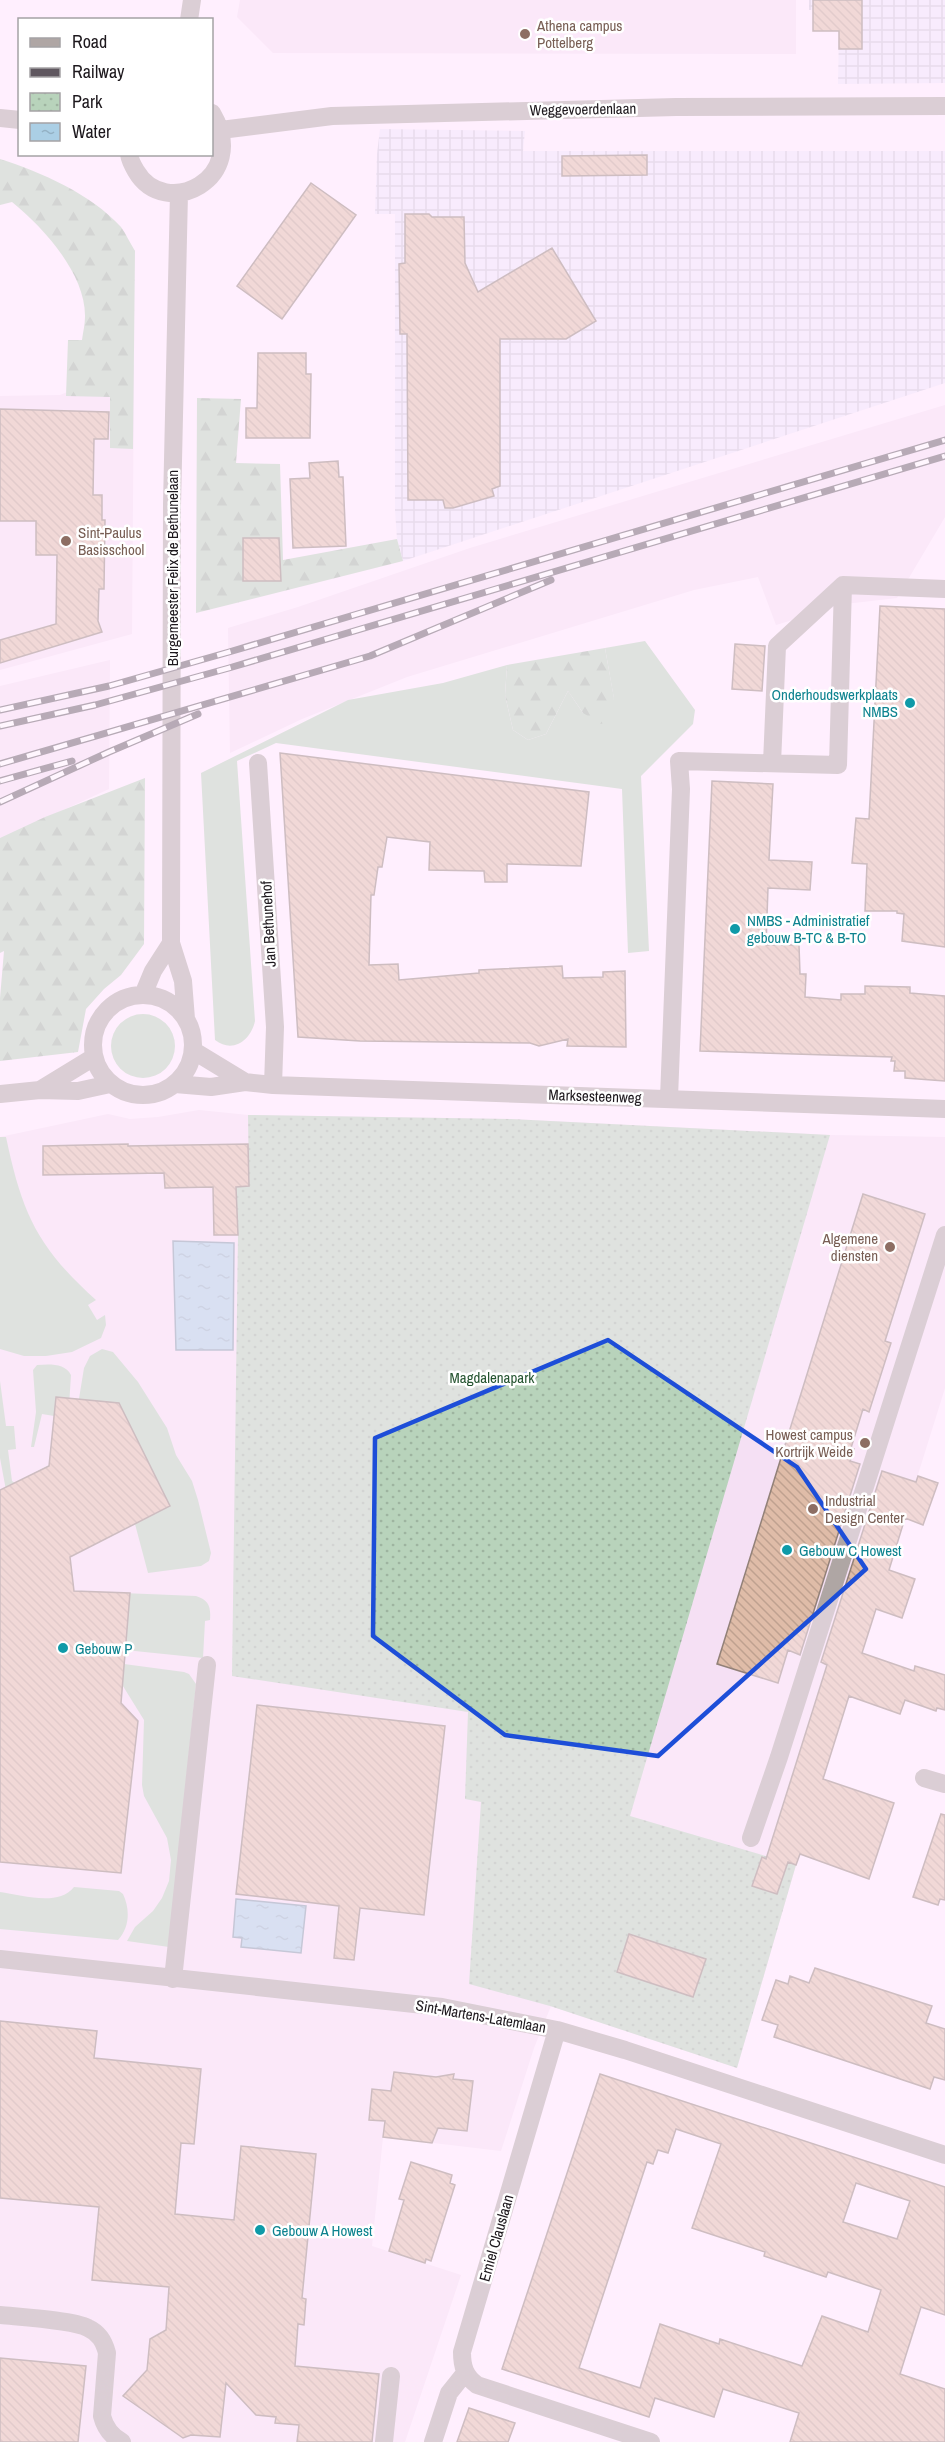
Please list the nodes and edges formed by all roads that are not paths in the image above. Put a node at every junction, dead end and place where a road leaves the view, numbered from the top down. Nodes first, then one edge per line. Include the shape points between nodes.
1 (192, 0) edge
2 (189, 18) edge
3 (945, 106) edge
4 (213, 115) edge
5 (0, 118) edge
6 (18, 120) edge
7 (221, 130) junction
8 (130, 156) edge
9 (179, 193) junction
10 (843, 585) junction
11 (945, 589) edge
12 (258, 763) dead end
13 (772, 763) junction
14 (171, 943) junction
15 (143, 994) junction
16 (186, 1019) junction
17 (194, 1051) junction
18 (94, 1057) junction
19 (245, 1082) junction
20 (110, 1084) junction
21 (175, 1084) junction
22 (273, 1085) junction
23 (40, 1090) junction
24 (0, 1094) edge
25 (669, 1098) junction
26 (945, 1109) edge
27 (945, 1235) edge
28 (207, 1665) dead end
29 (924, 1778) dead end
30 (945, 1784) edge
31 (751, 1838) dead end
32 (0, 1959) edge
33 (173, 1979) junction
34 (557, 2030) junction
35 (945, 2155) edge
36 (0, 2315) edge
37 (465, 2373) junction
38 (392, 2376) dead end
39 (122, 2442) edge
40 (384, 2442) edge
41 (433, 2442) edge
42 (651, 2442) edge

1 - 2 street
3 - 7 street, Weggevoerdenlaan via 676,107 332,116
4 - 7 street
5 - 6 street
7 - 9 street via 223,152 215,172 199,187
8 - 9 street via 140,178 157,190
9 - 14 street, Burgemeester Felix de Bethunelaan via 172,505
10 - 11 street
10 - 13 street via 777,646
10 - 13 street via 838,765
12 - 22 street, Jan Bethunehof via 274,1026
13 - 25 street via 680,761
14 - 15 street
14 - 16 street, Burgemeester Felix de Bethunelaan via 183,981
15 - 16 street via 176,1006
15 - 18 street via 117,1002 98,1021
16 - 17 street via 193,1034
17 - 19 street, Marksesteenweg
17 - 21 street via 190,1066
18 - 20 street
18 - 23 street
19 - 21 street, Marksesteenweg via 211,1087
19 - 22 street, Marksesteenweg
20 - 21 street via 139,1095 154,1095
20 - 23 street via 78,1091
22 - 25 street, Marksesteenweg
23 - 24 street
25 - 26 street, Marksesteenweg
27 - 31 street
28 - 33 street
29 - 30 street
32 - 33 street, Sint-Martens-Latemlaan
33 - 34 street, Sint-Martens-Latemlaan via 442,2007
34 - 35 street, Sint-Martens-Latemlaan
34 - 37 street, Emiel Clauslaan via 462,2352
36 - 39 street via 82,2325 99,2335 107,2353 102,2416 105,2425
37 - 41 street via 449,2392
37 - 42 street via 477,2385
38 - 40 street

